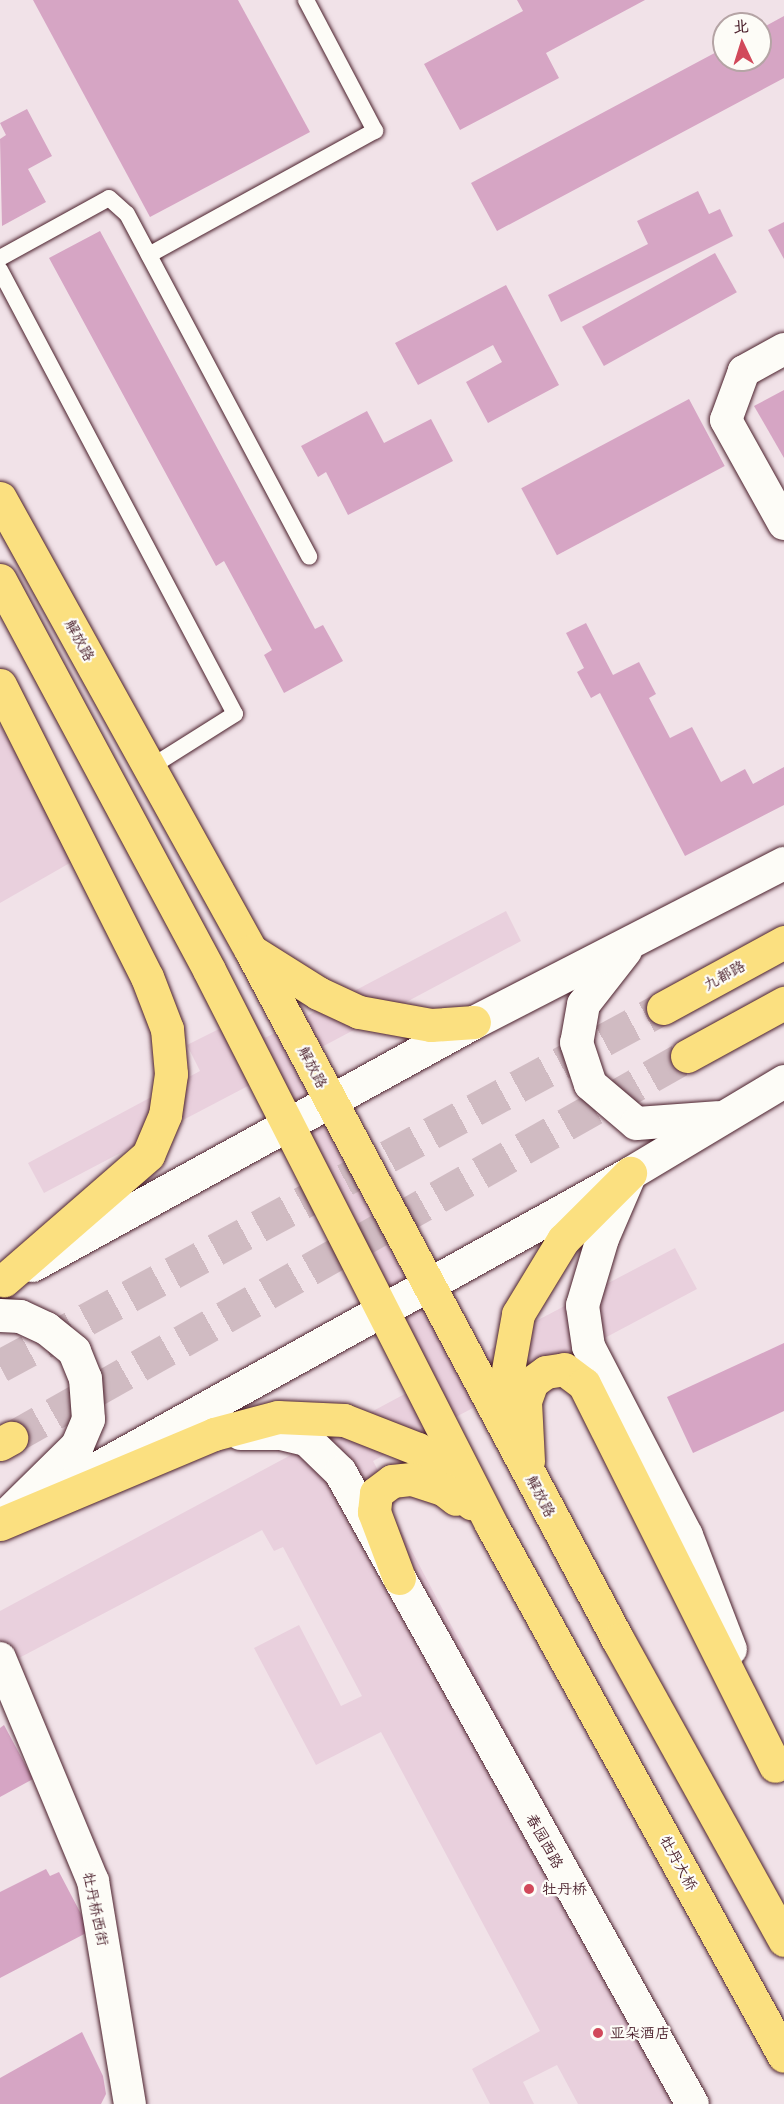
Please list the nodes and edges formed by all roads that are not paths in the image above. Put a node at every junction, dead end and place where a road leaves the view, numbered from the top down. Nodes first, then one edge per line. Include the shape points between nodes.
1 (306, 0) edge
2 (149, 255) junction
3 (0, 258) edge
4 (0, 270) edge
5 (784, 349) edge
6 (0, 498) edge
7 (784, 524) edge
8 (309, 557) dead end
9 (0, 580) edge
10 (0, 685) edge
11 (151, 767) junction
12 (784, 863) edge
13 (632, 941) junction
14 (784, 942) edge
15 (251, 951) junction
16 (784, 1003) edge
17 (663, 1008) tunnel mouth
18 (474, 1022) junction
19 (687, 1056) tunnel mouth
20 (784, 1081) edge
21 (331, 1100) junction
22 (721, 1116) junction
23 (288, 1124) junction
24 (630, 1173) junction
25 (2, 1282) edge
26 (428, 1282) junction
27 (383, 1307) junction
28 (0, 1315) edge
29 (214, 1434) junction
30 (529, 1472) junction
31 (0, 1522) edge
32 (491, 1524) junction
33 (399, 1578) junction
34 (0, 1658) edge
35 (780, 1774) edge
36 (784, 1940) edge
37 (784, 2056) edge
38 (130, 2104) edge
39 (692, 2104) edge

1 - 2 lane via 375,131
2 - 3 lane via 127,214 109,198
2 - 8 lane
4 - 11 lane via 235,714
5 - 7 street via 744,371 726,420
6 - 11 main road, 解放路
9 - 23 main road
10 - 25 main road via 147,977 167,1029 171,1074 165,1115 148,1155
11 - 15 main road, 解放路
12 - 13 main road
13 - 18 main road
13 - 22 main road via 583,1004 576,1042 590,1084 636,1123
14 - 17 main road, 九都路
15 - 18 main road via 318,993 359,1012 431,1025
15 - 21 main road, 解放路
16 - 19 main road
18 - 21 main road
20 - 22 main road
21 - 23 main road
21 - 26 main road, 解放路
22 - 24 main road
23 - 25 main road
23 - 27 main road
24 - 26 main road
24 - 30 main road via 563,1240 518,1314 506,1381
24 - 35 main road via 602,1238 582,1305 588,1346 686,1535
26 - 27 main road
26 - 30 main road, 解放路
27 - 31 main road
27 - 32 main road
28 - 31 main road via 20,1316 46,1328 74,1351 85,1378 88,1419 77,1445
29 - 31 main road
29 - 32 main road via 278,1418 344,1420 418,1449
29 - 33 main road, 春园西路 via 280,1433 306,1439 340,1472
30 - 35 main road via 525,1401 532,1382 546,1372 564,1369 584,1384
30 - 36 main road, 解放路
32 - 33 main road via 443,1489 412,1479 392,1481 376,1493 374,1512
32 - 37 main road, 牡丹大桥
33 - 39 main road, 春园西路
34 - 38 street, 牡丹桥西街 via 93,1881

